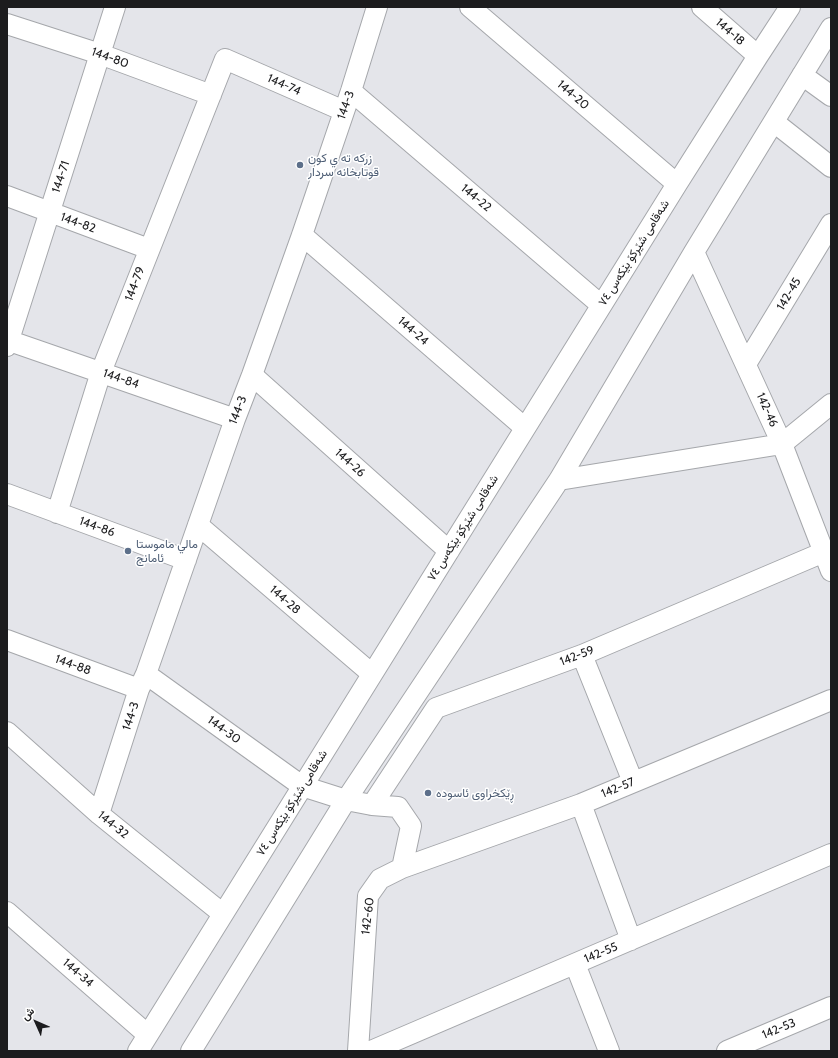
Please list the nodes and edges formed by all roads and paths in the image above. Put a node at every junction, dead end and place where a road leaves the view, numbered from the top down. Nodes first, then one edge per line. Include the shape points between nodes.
1 (115, 7) edge
2 (377, 7) edge
3 (470, 7) edge
4 (702, 7) edge
5 (790, 7) edge
6 (7, 24) edge
7 (831, 28) edge
8 (100, 54) junction
9 (758, 56) junction
10 (224, 59) joint
11 (802, 75) junction
12 (351, 91) junction
13 (211, 95) junction
14 (831, 96) edge
15 (344, 111) junction
16 (774, 122) junction
17 (831, 167) edge
18 (677, 184) junction
19 (7, 196) edge
20 (50, 212) junction
21 (831, 224) edge
22 (302, 235) junction
23 (149, 249) junction
24 (694, 252) junction
25 (601, 305) junction
26 (8, 342) edge
27 (746, 364) junction
28 (101, 372) junction
29 (252, 375) junction
30 (831, 404) edge
31 (235, 419) junction
32 (525, 428) junction
33 (782, 444) junction
34 (559, 480) junction
35 (7, 494) edge
36 (58, 513) junction
37 (198, 525) junction
38 (449, 551) junction
39 (824, 552) junction
40 (186, 560) junction
41 (831, 571) edge
42 (7, 640) edge
43 (582, 655) junction
44 (372, 674) junction
45 (143, 681) junction
46 (831, 700) edge
47 (7, 732) edge
48 (633, 782) junction
49 (302, 786) junction
50 (346, 800) junction
51 (581, 804) junction
52 (372, 806) junction
53 (98, 814) junction
54 (831, 854) edge
55 (402, 868) junction
56 (7, 912) edge
57 (223, 914) junction
58 (631, 940) junction
59 (575, 964) junction
60 (831, 1007) edge
61 (143, 1043) edge
62 (191, 1051) edge
63 (358, 1051) edge
64 (371, 1051) edge
65 (609, 1051) edge
66 (727, 1051) edge

1 - 8 street, 144-71
2 - 12 street, 144-3
3 - 18 street, 144-20
4 - 9 street, 144-18
5 - 9 street, شەقامی شێرکۆ بێکەس ٧٤
6 - 8 street, 144-80
7 - 11 street
8 - 13 street, 144-80
8 - 20 street, 144-71
9 - 18 street, شەقامی شێرکۆ بێکەس ٧٤
10 - 13 street, 144-79
10 - 15 street, 144-74
11 - 14 street
11 - 16 street
12 - 15 street, 144-3
12 - 25 street, 144-22
13 - 23 street, 144-79
15 - 22 street, 144-3
16 - 17 street
16 - 24 street
18 - 25 street, شەقامی شێرکۆ بێکەس ٧٤
19 - 20 street, 144-82
20 - 23 street, 144-82
20 - 26 street, 144-71
21 - 27 street, 142-45
22 - 29 street, 144-3
22 - 32 street, 144-24
23 - 28 street, 144-79
24 - 27 street, 142-46
24 - 34 street
25 - 32 street, شەقامی شێرکۆ بێکەس ٧٤
26 - 28 street, 144-84
27 - 33 street, 142-46
28 - 31 street, 144-84
28 - 36 street, 144-79
29 - 31 street, 144-3
29 - 38 street, 144-26
30 - 33 street
31 - 37 street, 144-3
32 - 38 street, شەقامی شێرکۆ بێکەس ٧٤
33 - 34 street
33 - 39 street, 142-46
34 - 50 street
35 - 36 street, 144-86
36 - 40 street, 144-86
37 - 40 street, 144-3
37 - 44 street, 144-28
38 - 44 street, شەقامی شێرکۆ بێکەس ٧٤
39 - 41 street, 142-46
39 - 43 street, 142-59
40 - 45 street, 144-3
42 - 45 street, 144-88
43 - 48 street
43 - 52 street, 142-59 via 436,708
44 - 49 street, شەقامی شێرکۆ بێکەس ٧٤
45 - 49 street, 144-30
45 - 53 street, 144-3
46 - 48 street, 142-57
47 - 53 street, 144-32
48 - 51 street, 142-57
49 - 50 street, 144-30
49 - 57 street, شەقامی شێرکۆ بێکەس ٧٤
50 - 52 street
50 - 62 street
51 - 55 street, 142-57
51 - 58 street
52 - 55 street via 398,807 411,826
53 - 57 street, 144-32
54 - 58 street, 142-55
55 - 63 street, 142-60 via 380,879 368,896
56 - 61 street, 144-34
57 - 61 street, شەقامی شێرکۆ بێکەس ٧٤
58 - 59 street, 142-55
59 - 64 street, 142-55
59 - 65 street
60 - 66 street, 142-53

